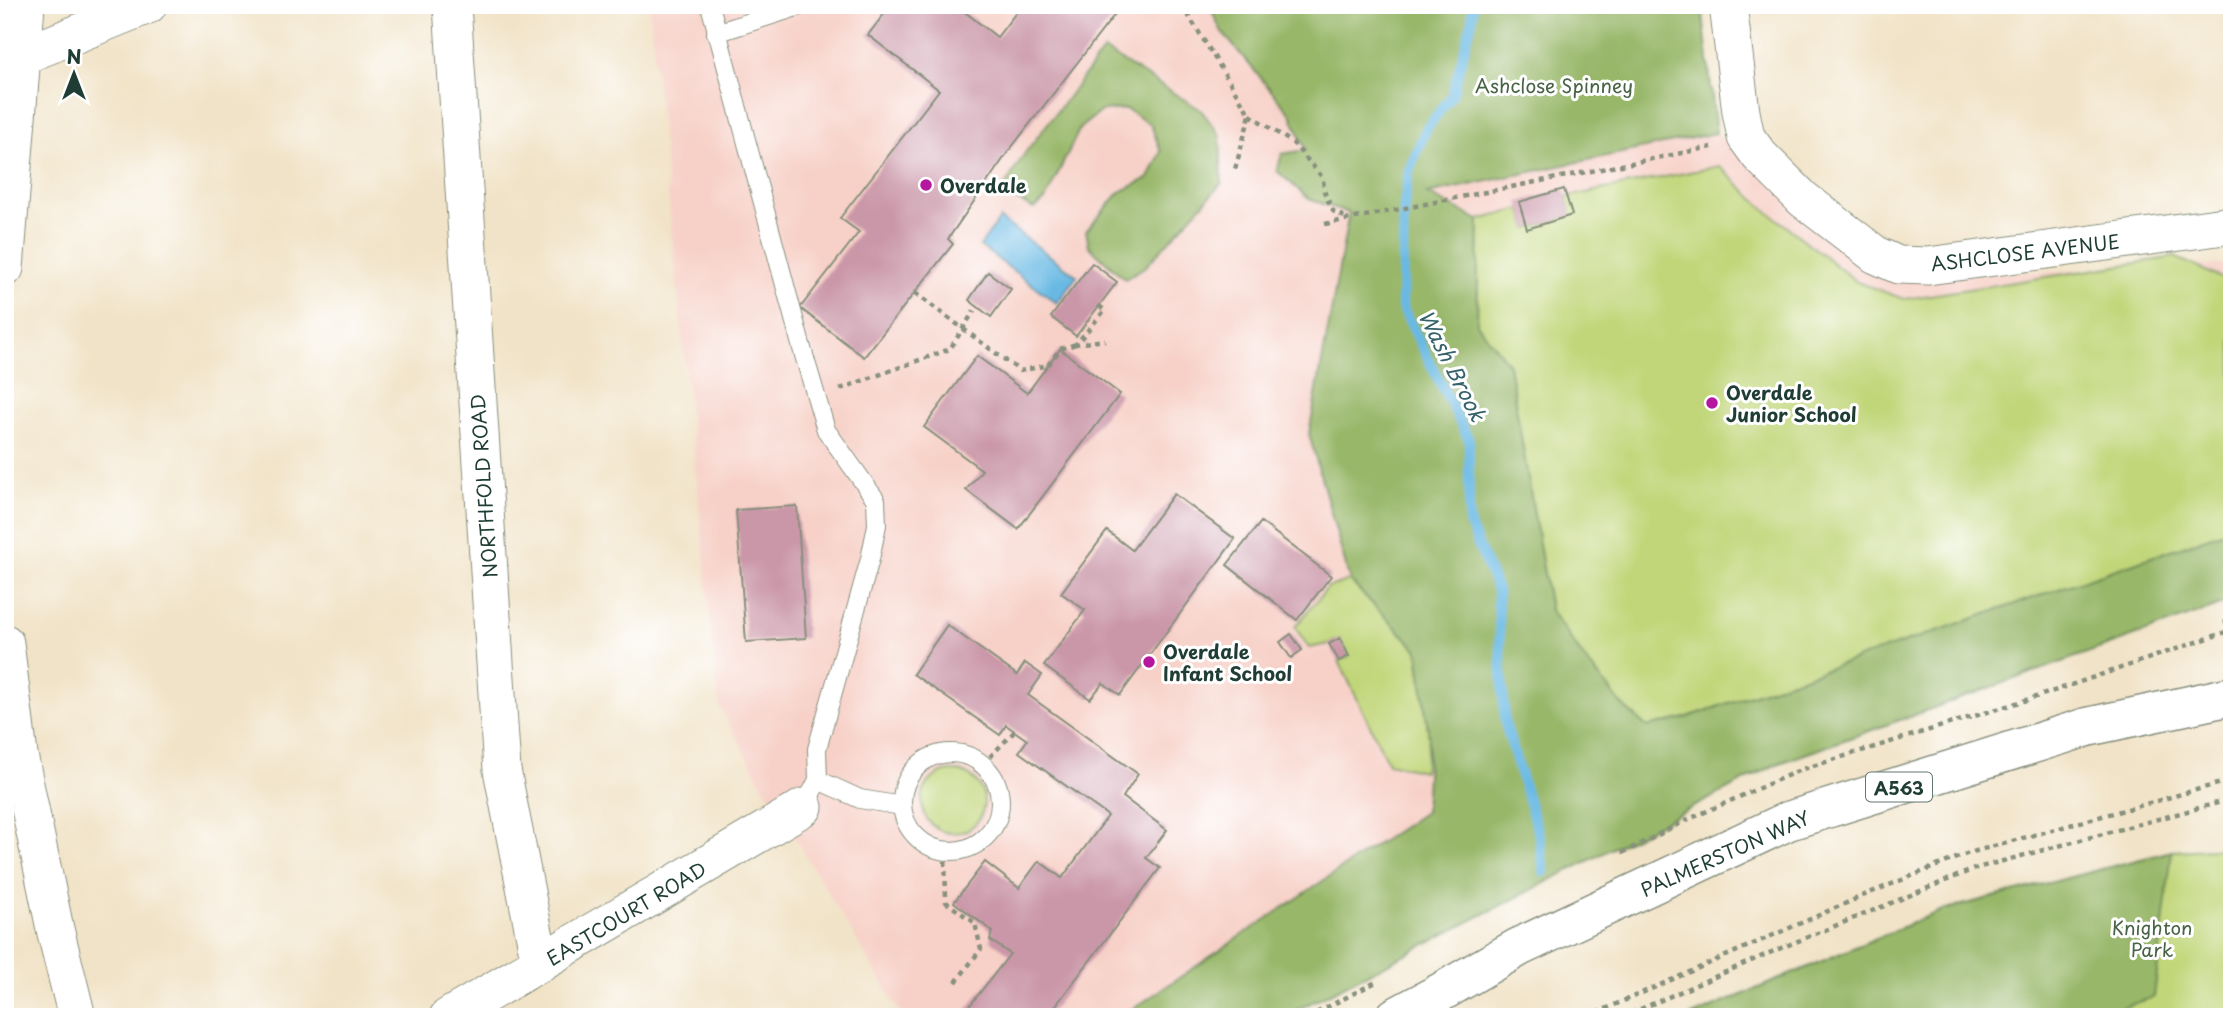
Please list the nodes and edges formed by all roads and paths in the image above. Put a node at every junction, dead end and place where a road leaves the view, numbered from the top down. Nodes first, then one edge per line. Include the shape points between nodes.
1 (26, 5) edge
2 (148, 5) edge
3 (452, 5) edge
4 (710, 5) edge
5 (803, 5) edge
6 (1182, 5) edge
7 (1728, 5) edge
8 (716, 33) junction
9 (13, 60) edge
10 (1250, 115) junction
11 (1746, 137) junction
12 (1234, 173) dead end
13 (1349, 219) junction
14 (1325, 224) dead end
15 (2232, 225) edge
16 (5, 268) edge
17 (915, 293) dead end
18 (1099, 306) dead end
19 (974, 311) dead end
20 (963, 329) junction
21 (1105, 340) dead end
22 (1076, 344) junction
23 (816, 398) junction
24 (2232, 615) edge
25 (2229, 631) edge
26 (5, 643) edge
27 (2232, 650) edge
28 (2232, 695) edge
29 (1015, 731) dead end
30 (983, 764) junction
31 (2232, 779) edge
32 (811, 793) junction
33 (2232, 799) edge
34 (902, 806) junction
35 (945, 851) junction
36 (540, 963) junction
37 (953, 986) dead end
38 (2232, 1005) edge
39 (1423, 1006) edge
40 (77, 1017) edge
41 (448, 1017) edge
42 (1395, 1017) edge
43 (1587, 1017) edge
44 (1622, 1017) edge
45 (2230, 1017) edge

1 - 9 street
2 - 9 street
3 - 36 street, NORTHFOLD ROAD via 502,770
4 - 8 lane
5 - 8 lane
6 - 10 path
7 - 11 street, ASHCLOSE AVENUE
8 - 23 lane
9 - 16 street
10 - 12 path
10 - 13 path via 1293,143 1323,178 1334,211
11 - 13 path
11 - 15 street, ASHCLOSE AVENUE via 1803,199 1876,256 1898,265 1928,266
13 - 14 path
17 - 20 path
18 - 22 path via 1105,310
19 - 20 path
20 - 22 path via 1020,371 1048,365 1060,349
20 - 23 path via 950,349
21 - 22 path
23 - 32 lane via 826,430 876,500 877,525 817,749
24 - 25 path via 2225,618
25 - 27 path
26 - 40 street via 19,755
28 - 39 highway, PALMERSTON WAY / A563 via 2087,727 1788,821 1535,940
29 - 30 path
30 - 34 lane via 952,752 921,762 903,789
30 - 35 lane via 1000,790 997,822 976,845
31 - 43 path via 1969,853
32 - 34 lane
32 - 36 street, EASTCOURT ROAD
33 - 44 path via 1977,868
34 - 35 lane via 915,836
35 - 37 path via 946,902 975,923 981,949
36 - 41 street, EASTCOURT ROAD
38 - 45 path
39 - 42 highway, PALMERSTON WAY / A563

